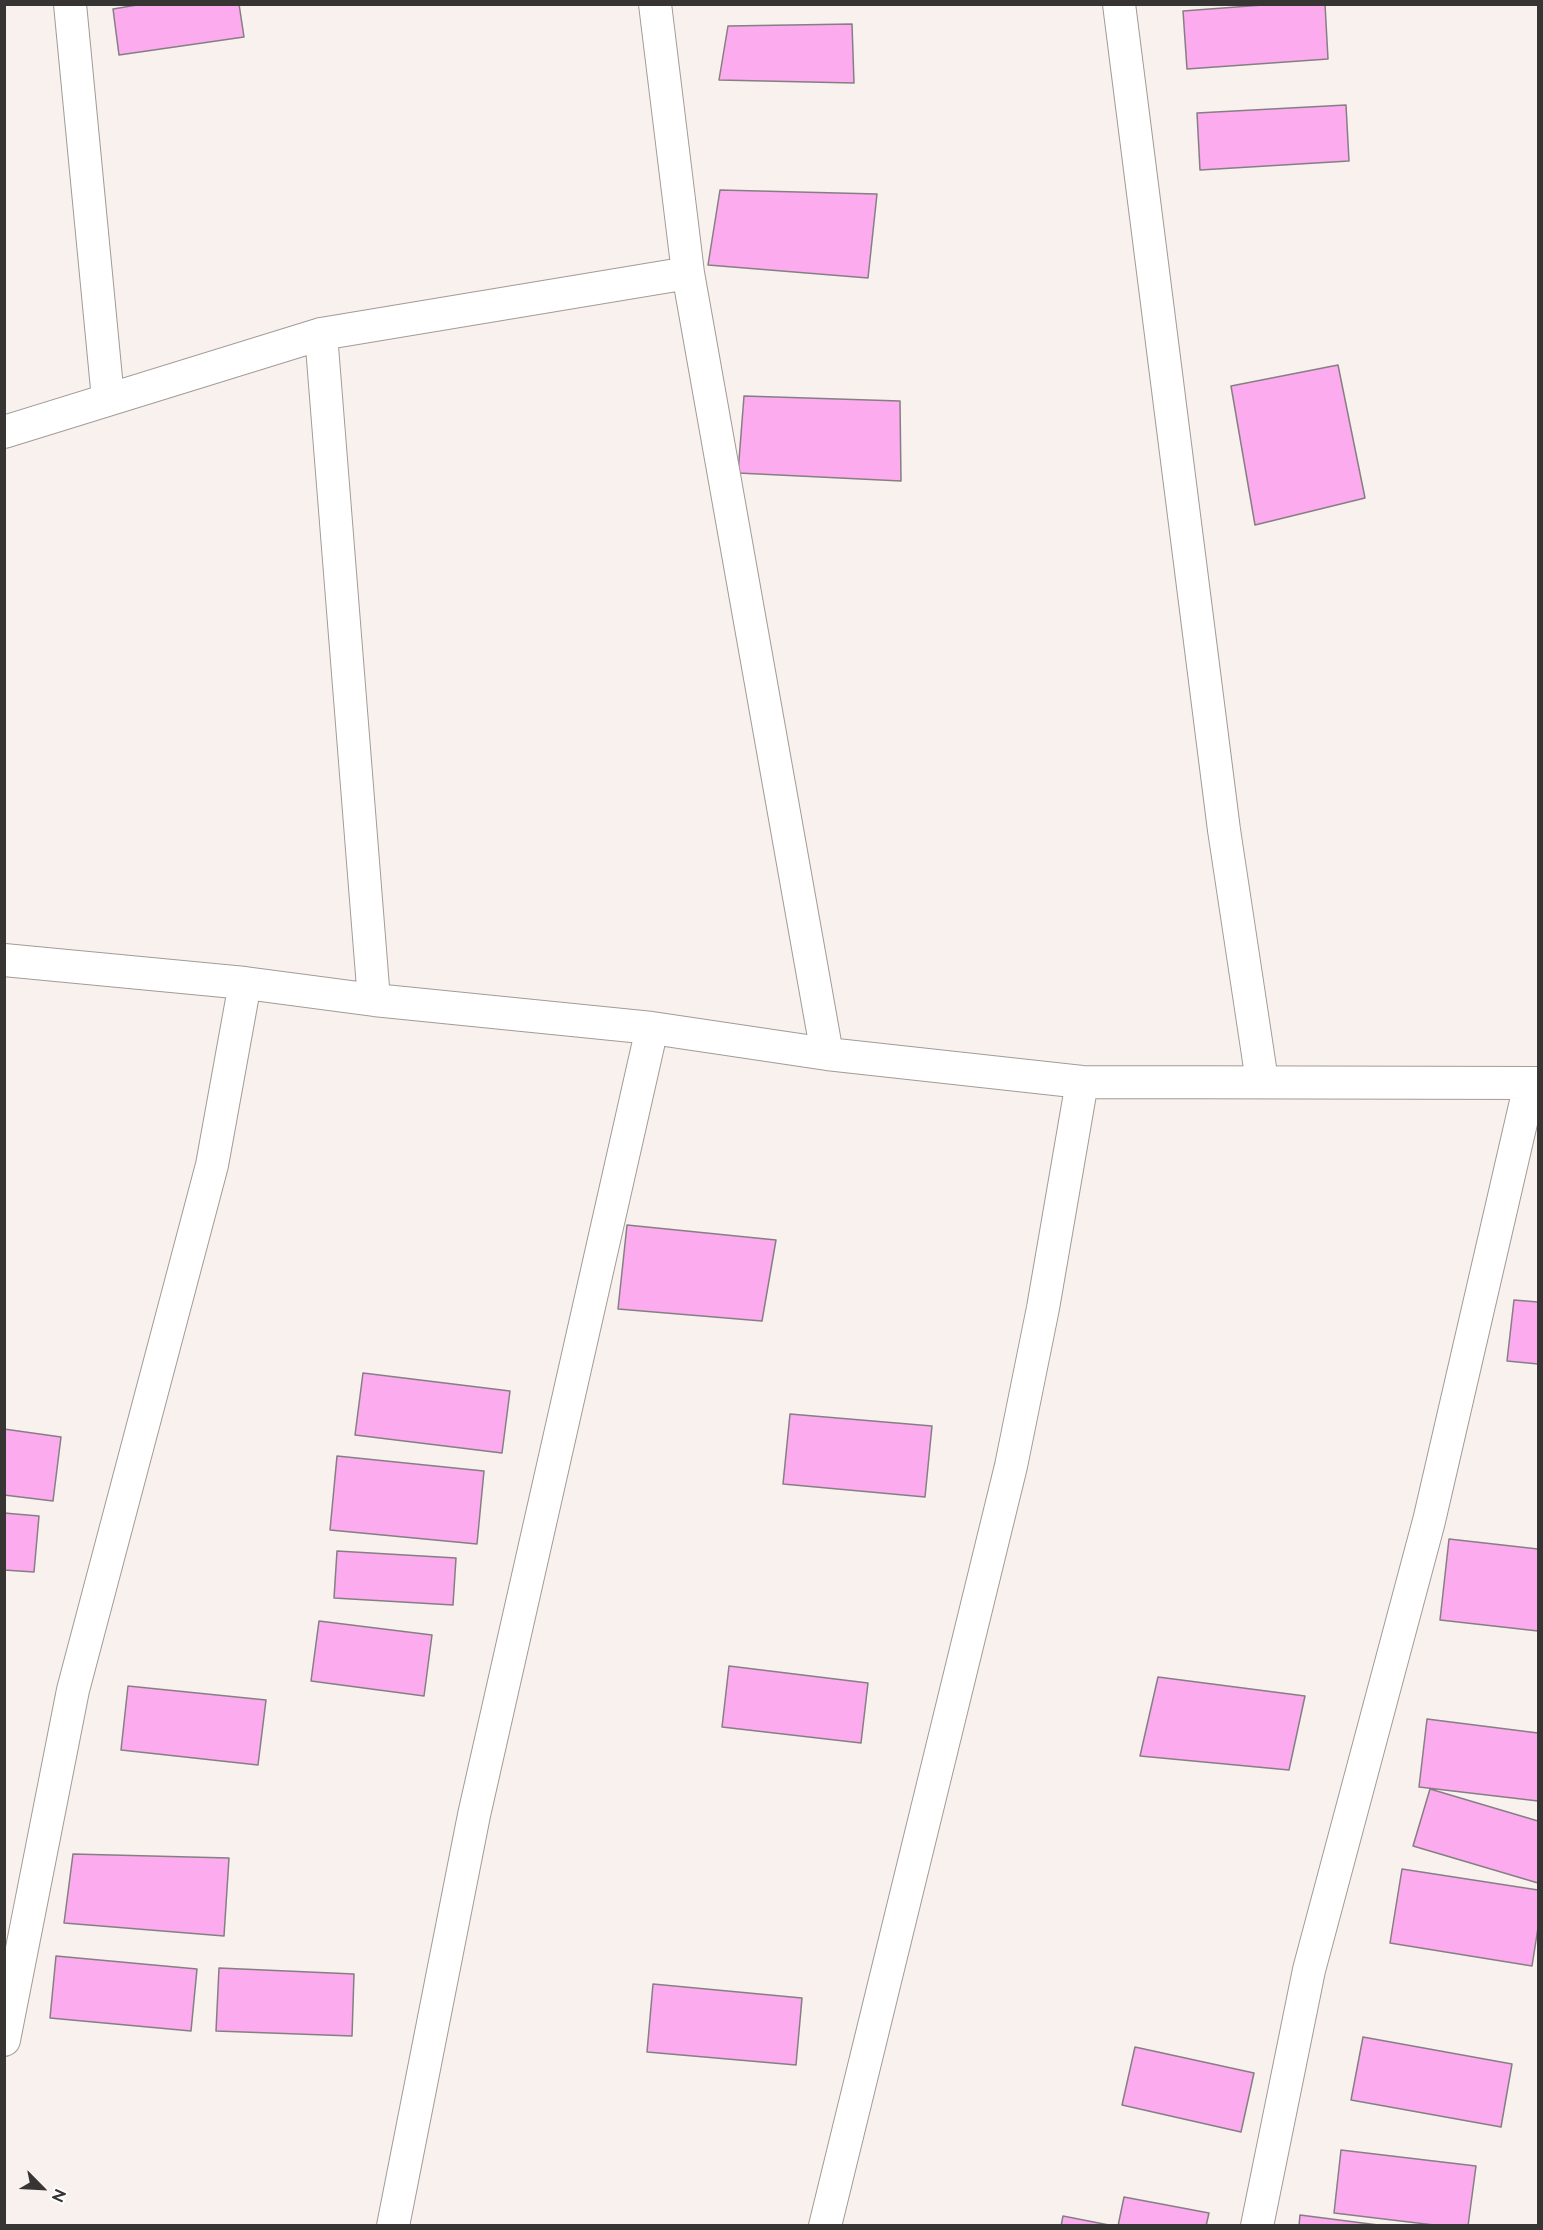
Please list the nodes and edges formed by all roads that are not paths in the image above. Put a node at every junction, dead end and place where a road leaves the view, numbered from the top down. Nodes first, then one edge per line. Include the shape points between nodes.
1 (70, 4) edge
2 (655, 4) edge
3 (1119, 4) edge
4 (688, 273) junction
5 (321, 334) junction
6 (108, 399) junction
7 (4, 432) edge
8 (4, 960) edge
9 (245, 983) junction
10 (374, 1000) junction
11 (652, 1028) junction
12 (827, 1054) junction
13 (1262, 1081) junction
14 (1082, 1082) junction
15 (1534, 1084) edge
16 (4, 2040) edge
17 (393, 2226) edge
18 (825, 2226) edge
19 (1257, 2226) edge

1 - 6 street
2 - 4 street
3 - 13 street via 1224,830
4 - 5 street
4 - 12 street
5 - 6 street
5 - 10 street
6 - 7 street
8 - 9 street
9 - 10 street
9 - 16 street via 212,1165 73,1690
10 - 11 street
11 - 12 street
11 - 17 street via 474,1815
12 - 14 street
13 - 14 street
13 - 15 street
14 - 18 street via 1011,1466
15 - 19 street via 1429,1521 1309,1970

